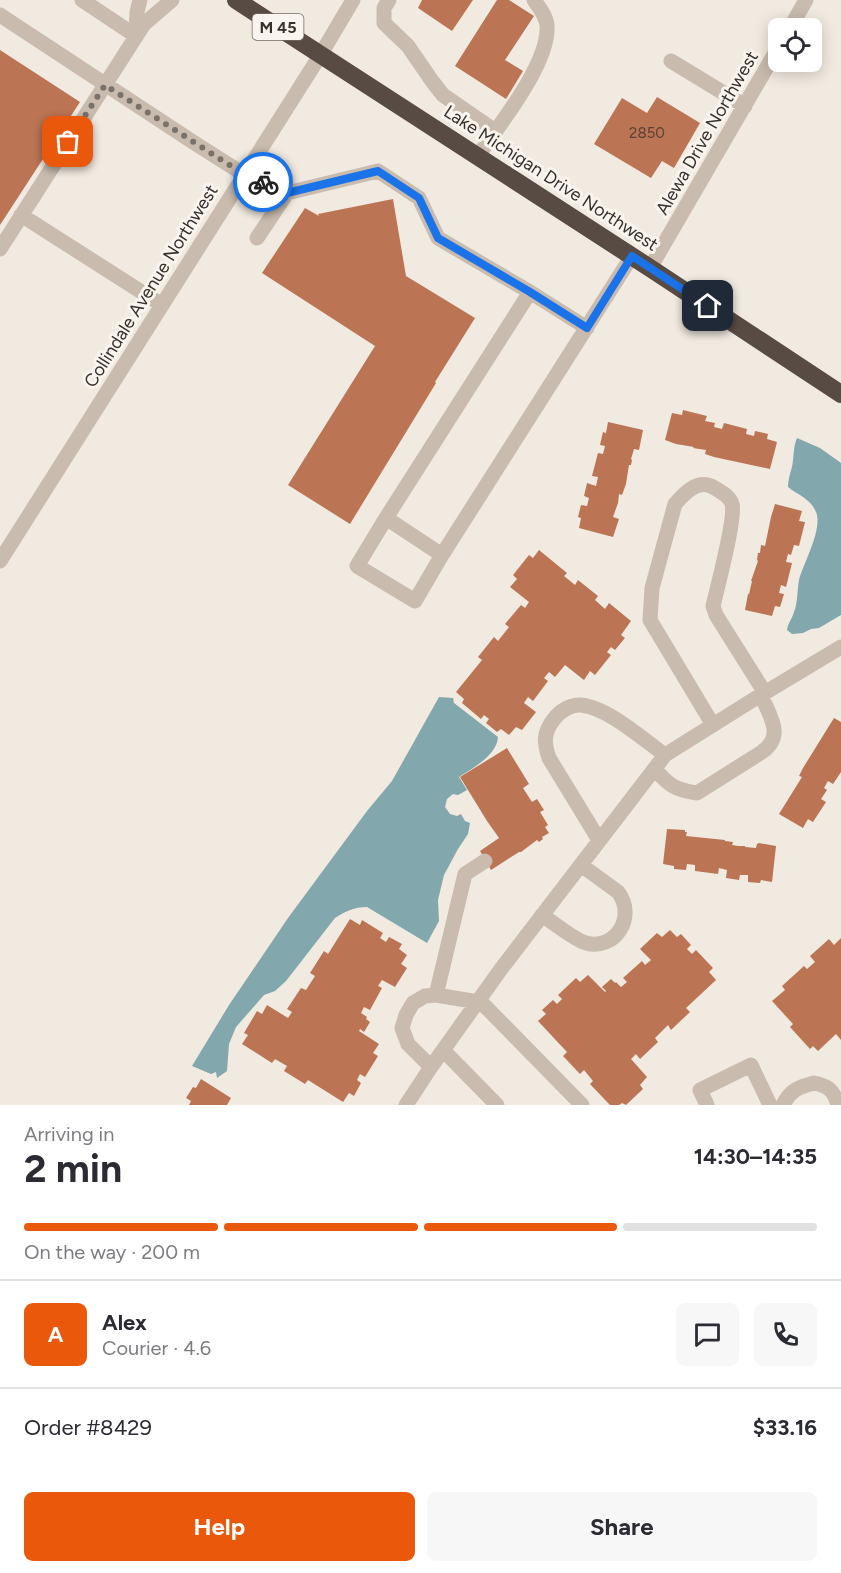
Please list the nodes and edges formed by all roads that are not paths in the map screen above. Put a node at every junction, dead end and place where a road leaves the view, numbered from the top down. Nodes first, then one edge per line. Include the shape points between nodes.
1 (82, 0) edge
2 (140, 0) edge
3 (172, 0) edge
4 (236, 0) edge
5 (353, 0) edge
6 (389, 0) edge
7 (534, 0) edge
8 (806, 0) edge
9 (0, 15) edge
10 (796, 18) edge
11 (136, 36) junction
12 (321, 54) junction
13 (671, 61) dead end
14 (768, 66) edge
15 (105, 85) junction
16 (745, 106) junction
17 (495, 131) junction
18 (478, 156) junction
19 (245, 175) junction
20 (287, 193) junction
21 (21, 214) junction
22 (257, 238) dead end
23 (0, 249) edge
24 (632, 256) junction
25 (650, 268) junction
26 (530, 292) junction
27 (162, 305) junction
28 (587, 328) junction
29 (841, 394) edge
30 (386, 518) junction
31 (442, 555) junction
32 (0, 561) edge
33 (839, 654) edge
34 (763, 694) junction
35 (712, 725) junction
36 (664, 755) junction
37 (655, 769) junction
38 (599, 840) junction
39 (485, 861) dead end
40 (581, 865) junction
41 (543, 915) junction
42 (436, 995) junction
43 (479, 1001) junction
44 (443, 1050) junction
45 (430, 1067) junction
46 (406, 1105) edge
47 (497, 1105) edge
48 (582, 1105) edge
49 (707, 1105) edge
50 (770, 1105) edge
51 (783, 1105) edge
52 (838, 1105) edge

1 - 11 street
2 - 11 street
3 - 11 street
4 - 12 highway, Lake Michigan Drive Northwest / M 45
5 - 12 street, Collindale Avenue Northwest
6 - 17 street via 384,8 384,23 408,46 443,95
7 - 17 street via 547,22 546,42 529,82
8 - 10 street
9 - 15 street
11 - 15 street
12 - 18 highway, Lake Michigan Drive Northwest / M 45
12 - 19 street, Collindale Avenue Northwest
13 - 16 street
14 - 16 street, Alewa Drive Northwest
15 - 19 street
15 - 21 street
16 - 25 street, Alewa Drive Northwest
17 - 18 street
18 - 24 highway, Lake Michigan Drive Northwest / M 45
19 - 20 street
19 - 27 street, Collindale Avenue Northwest
20 - 22 street
20 - 26 street via 378,171 419,198 438,238
21 - 23 street
21 - 27 street
24 - 25 highway, Lake Michigan Drive Northwest / M 45
24 - 28 street
25 - 29 highway, Lake Michigan Drive Northwest / M 45
26 - 28 street
26 - 30 street
27 - 32 street, Collindale Avenue Northwest
28 - 31 street
30 - 31 street
30 - 31 street via 357,566 415,601
33 - 34 street
34 - 35 street
34 - 35 street via 714,606 732,504 725,494 700,485 675,504 652,588 650,620
34 - 37 street via 775,735 762,752 697,793 673,787
35 - 36 street
36 - 37 street
36 - 38 street via 610,716 588,706 579,704 561,711 553,720 544,744 549,758
37 - 38 street
38 - 40 street
39 - 42 street via 465,874
40 - 41 street
40 - 41 street via 622,897 626,916 616,934 608,942 585,944
41 - 43 street
42 - 43 street
42 - 45 street via 425,996 413,1004 402,1028 408,1044
43 - 44 street
43 - 48 street
44 - 45 street
44 - 47 street
45 - 46 street
49 - 50 street via 700,1090 751,1065
51 - 52 street via 791,1092 814,1083 831,1088

